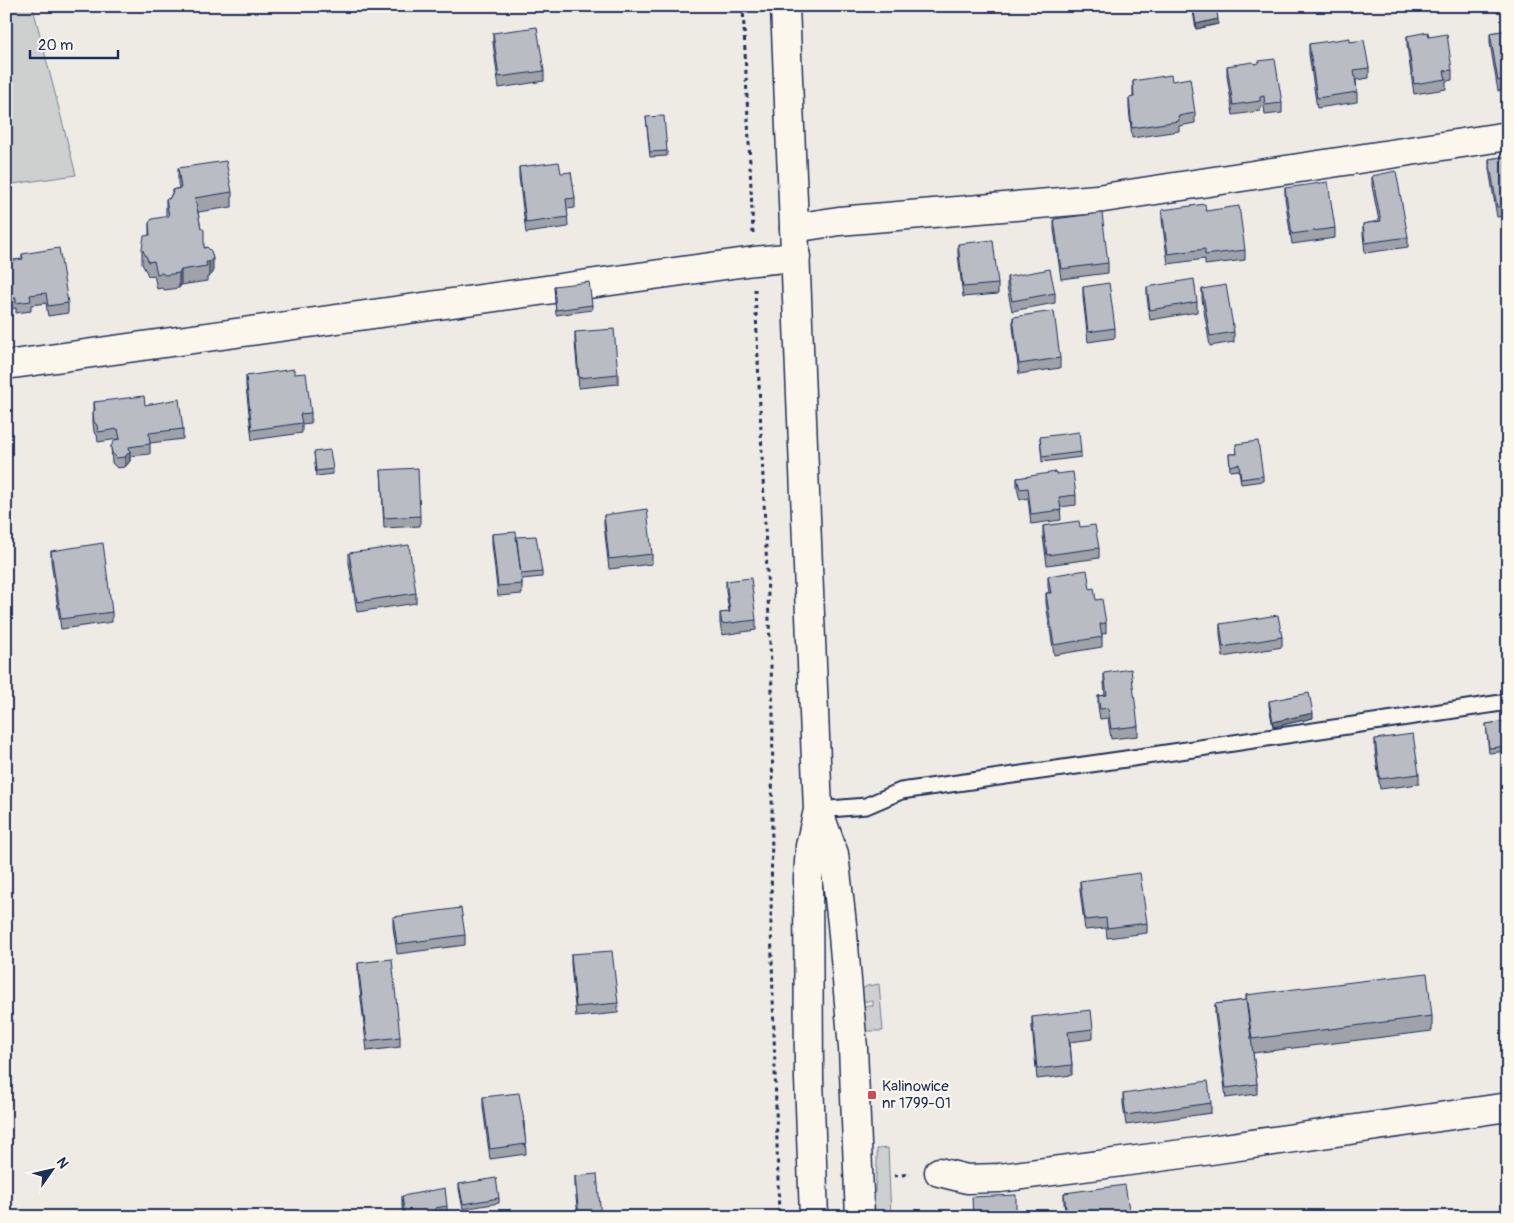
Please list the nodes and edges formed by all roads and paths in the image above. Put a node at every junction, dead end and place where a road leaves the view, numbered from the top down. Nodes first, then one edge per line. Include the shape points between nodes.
1 (743, 6) edge
2 (786, 6) edge
3 (1508, 136) edge
4 (794, 228) junction
5 (796, 257) junction
6 (754, 261) junction
7 (6, 365) edge
8 (1508, 702) edge
9 (818, 810) junction
10 (1508, 1107) edge
11 (939, 1172) dead end
12 (779, 1217) edge
13 (814, 1217) edge
14 (860, 1217) edge

1 - 6 path
2 - 4 main road
3 - 4 main road via 1098,199 839,221
4 - 5 main road
5 - 6 main road
5 - 9 main road
6 - 7 main road
6 - 12 path via 773,714 771,923
8 - 9 lane via 901,791 866,806
9 - 13 main road via 810,846 808,886
9 - 14 main road via 834,854 842,924 853,1048
10 - 11 main road via 1000,1178 967,1179

